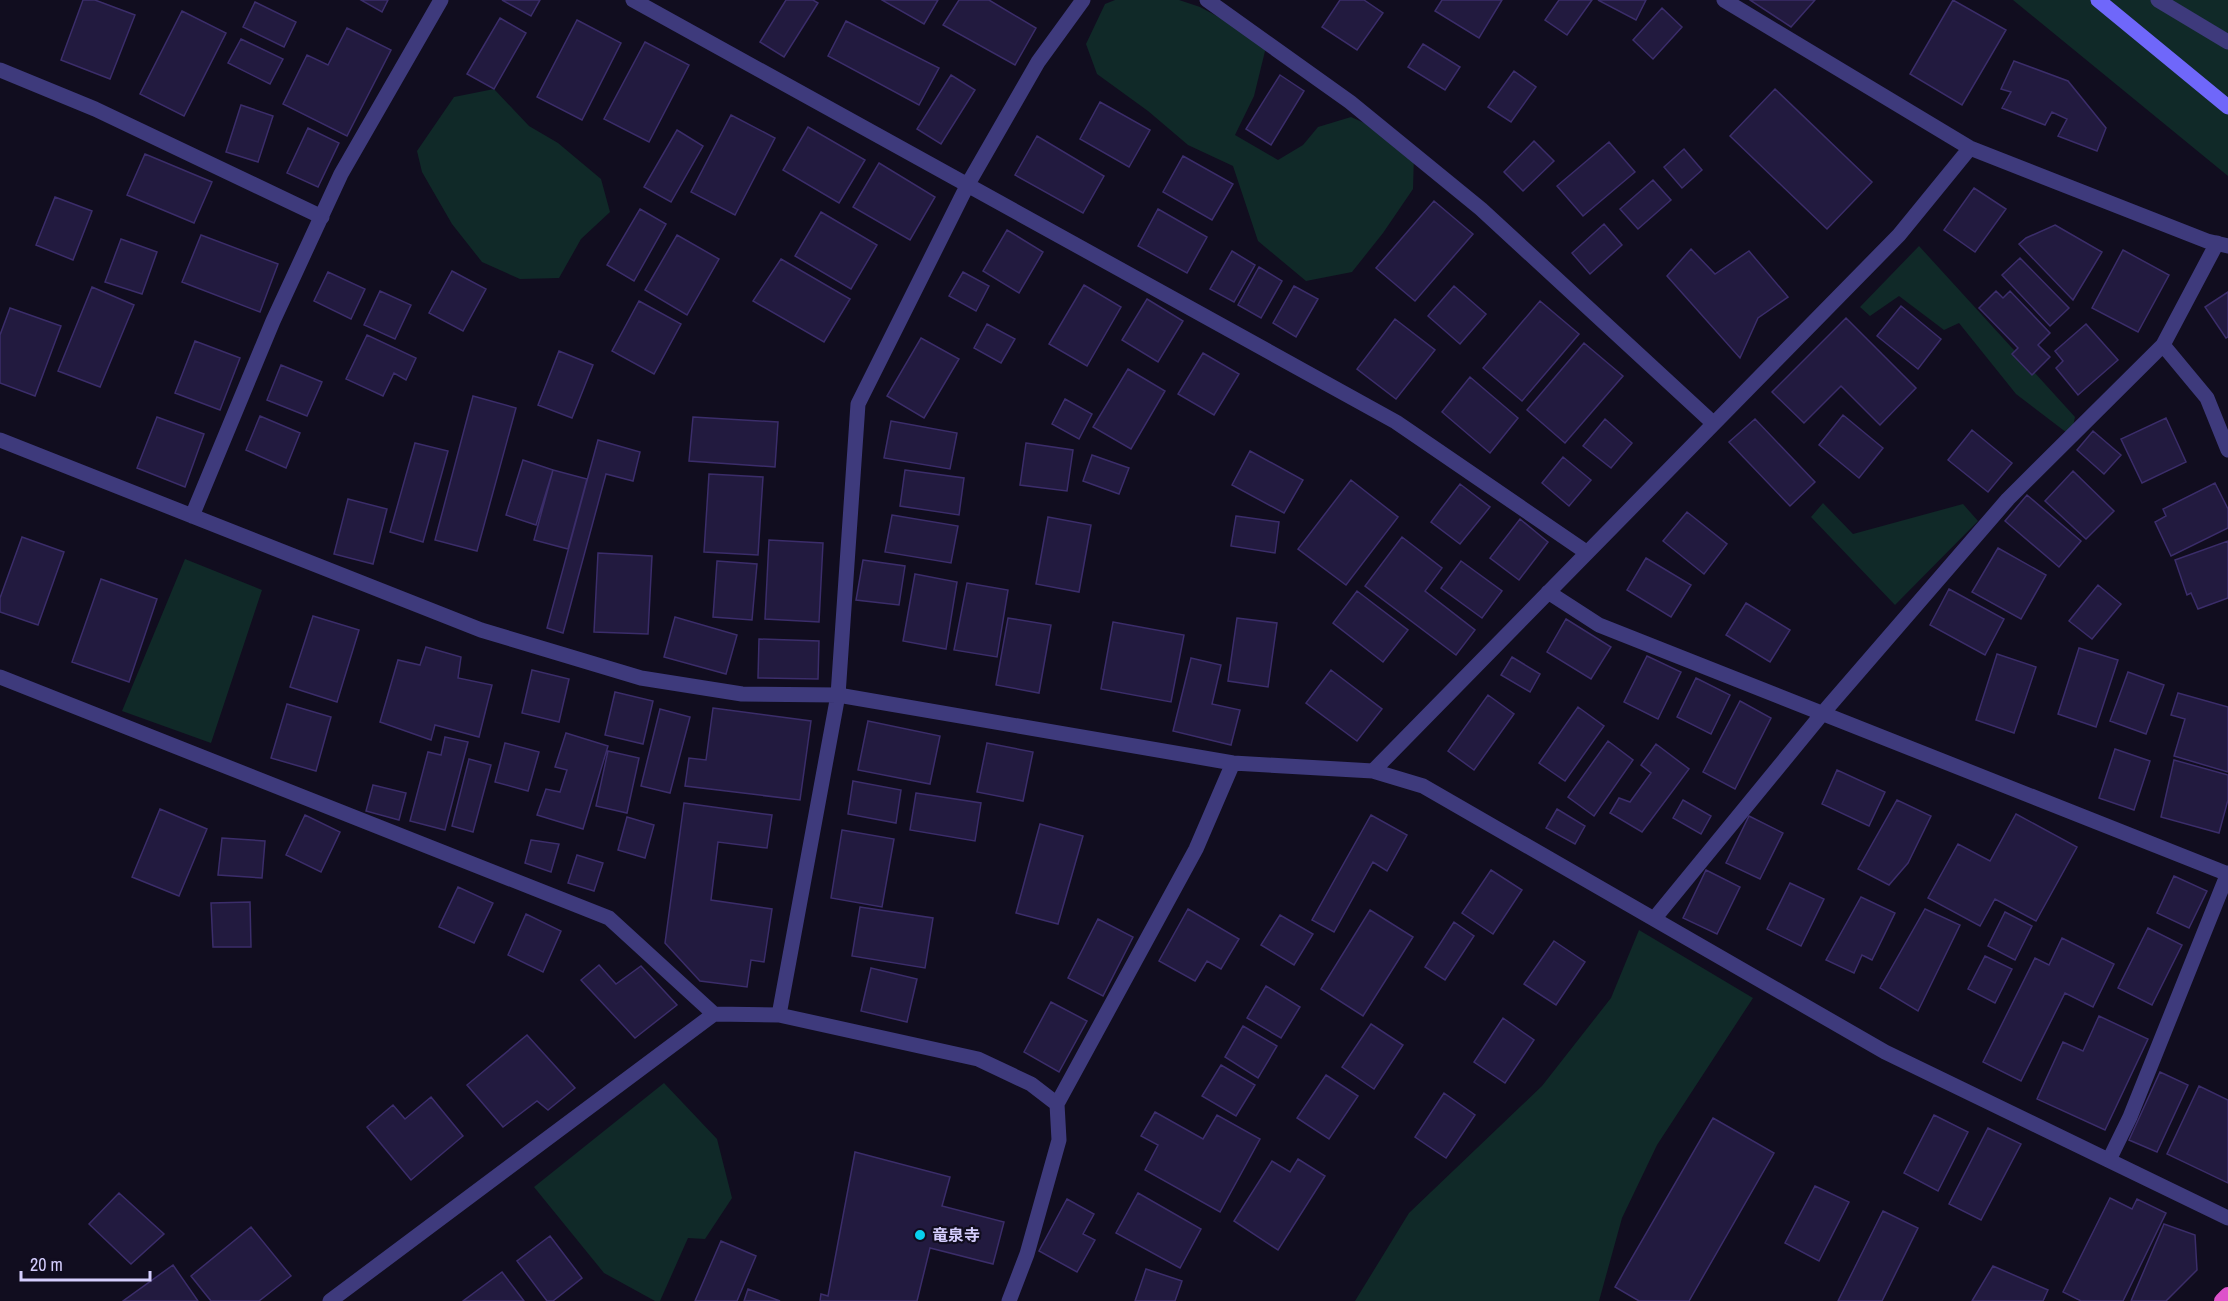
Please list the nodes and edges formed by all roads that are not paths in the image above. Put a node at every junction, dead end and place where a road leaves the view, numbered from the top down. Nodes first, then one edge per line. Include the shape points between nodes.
1 (441, 0) edge
2 (633, 0) edge
3 (1083, 0) edge
4 (1207, 0) edge
5 (1724, 0) edge
6 (2098, 0) edge
7 (2158, 0) edge
8 (2228, 42) edge
9 (0, 70) edge
10 (2228, 107) edge
11 (1970, 148) junction
12 (968, 184) junction
13 (322, 217) junction
14 (2222, 245) edge
15 (2163, 345) junction
16 (1713, 423) junction
17 (0, 440) edge
18 (2228, 450) edge
19 (192, 516) junction
20 (1586, 552) junction
21 (1548, 592) junction
22 (0, 677) edge
23 (838, 695) junction
24 (1822, 714) junction
25 (1233, 763) junction
26 (1372, 771) junction
27 (2228, 874) edge
28 (1654, 919) junction
29 (714, 1014) junction
30 (779, 1015) junction
31 (1057, 1104) junction
32 (2109, 1160) junction
33 (2228, 1218) edge
34 (2228, 1295) edge
35 (330, 1301) edge
36 (1009, 1301) edge
37 (2222, 1301) edge

1 - 13 street via 341,174
2 - 12 street
3 - 12 street via 1038,62
4 - 16 street via 1350,102 1481,209
5 - 11 street
6 - 10 main road
7 - 8 street
9 - 13 street via 94,109
11 - 14 street
11 - 16 street via 1899,235
12 - 20 street via 1396,422
12 - 23 street via 858,404
13 - 19 street via 273,321
14 - 15 street
15 - 18 street via 2207,398
15 - 24 street via 2008,498
16 - 20 street
17 - 19 street
19 - 23 street via 481,630 640,678 742,694
20 - 21 street
21 - 24 street via 1599,626
21 - 26 street
22 - 29 street via 609,918
23 - 25 street
23 - 30 street
24 - 27 street
24 - 28 street
25 - 26 street
25 - 31 street via 1196,849
26 - 28 street via 1423,786
27 - 32 street
28 - 32 street via 1885,1052
29 - 30 street
29 - 35 street
30 - 31 street via 978,1059 1030,1084
31 - 36 street via 1059,1140 1027,1254
32 - 33 street
34 - 37 highway

